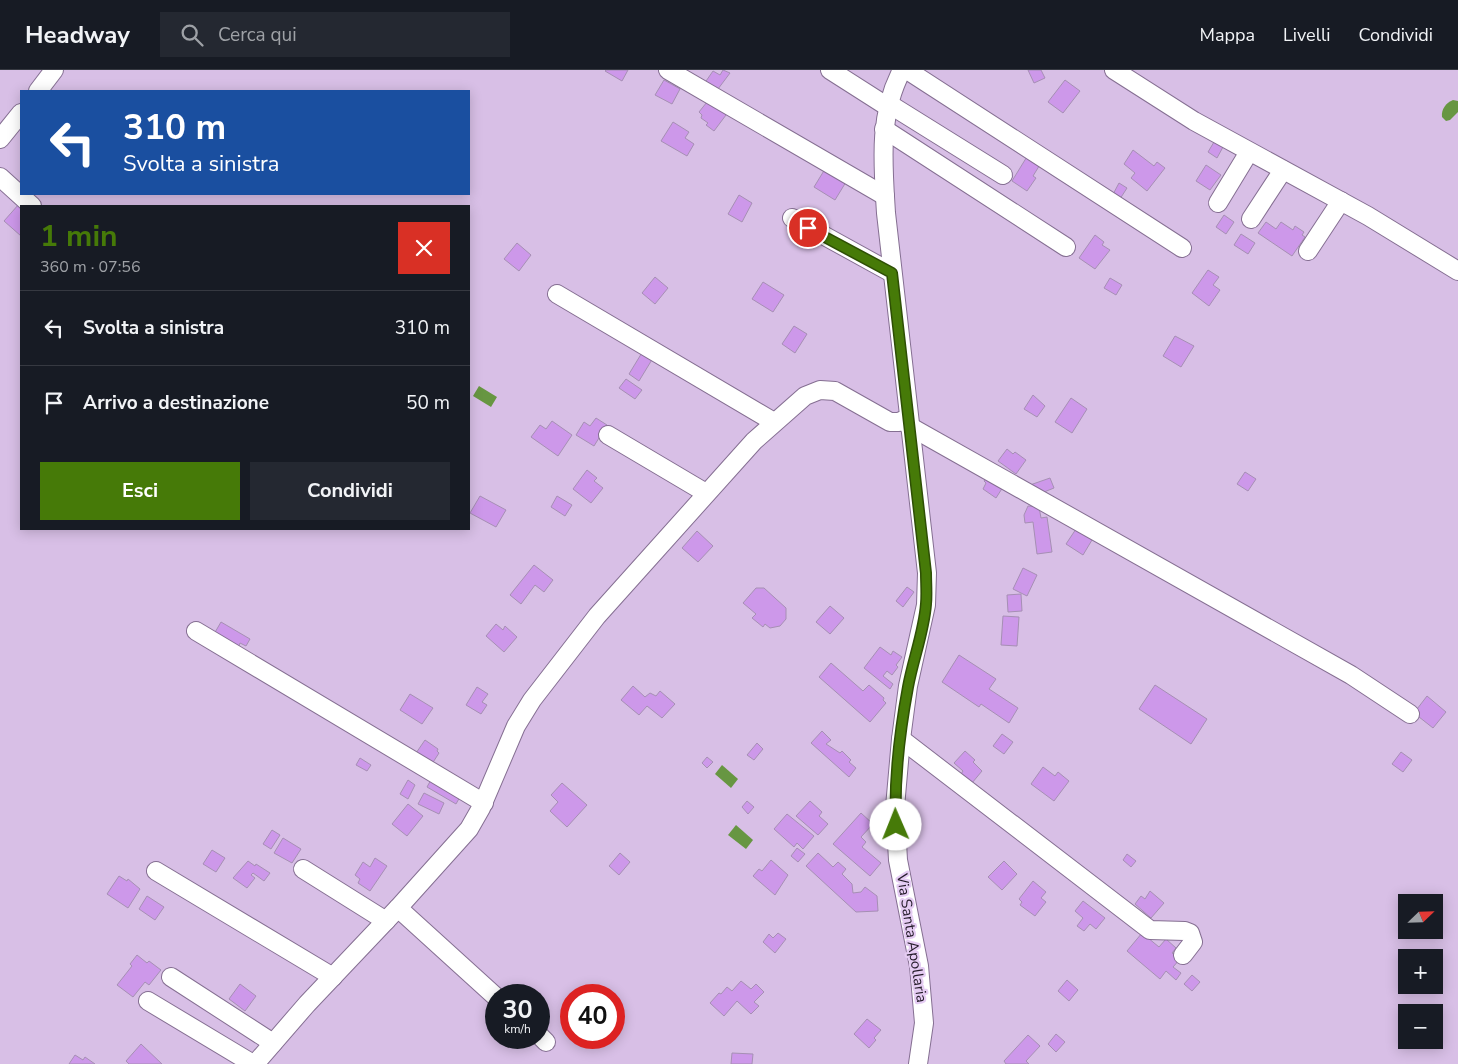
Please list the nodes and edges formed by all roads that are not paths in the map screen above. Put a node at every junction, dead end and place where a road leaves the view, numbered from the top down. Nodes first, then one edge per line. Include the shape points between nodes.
1 (54, 70) edge
2 (668, 70) edge
3 (830, 70) edge
4 (902, 70) edge
5 (907, 70) edge
6 (1114, 70) edge
7 (39, 90) edge
8 (889, 105) junction
9 (20, 114) edge
10 (884, 129) junction
11 (0, 139) edge
12 (1249, 152) junction
13 (1283, 170) junction
14 (1003, 175) dead end
15 (0, 177) edge
16 (885, 196) junction
17 (1218, 202) dead end
18 (1341, 202) junction
19 (31, 205) edge
20 (792, 218) dead end
21 (1252, 219) dead end
22 (1066, 247) dead end
23 (1182, 248) dead end
24 (1308, 251) dead end
25 (1458, 271) edge
26 (892, 273) junction
27 (557, 294) dead end
28 (774, 422) junction
29 (909, 422) junction
30 (608, 435) dead end
31 (706, 493) junction
32 (196, 631) dead end
33 (1410, 714) dead end
34 (901, 739) junction
35 (484, 803) junction
36 (304, 869) dead end
37 (156, 871) dead end
38 (398, 908) junction
39 (386, 921) junction
40 (1183, 955) dead end
41 (171, 977) dead end
42 (333, 977) junction
43 (485, 987) edge
44 (148, 1001) dead end
45 (274, 1043) junction
46 (254, 1064) edge
47 (918, 1064) edge

1 - 7 street
2 - 16 street
3 - 8 street
4 - 8 street, Via Santa Apollaria
5 - 23 street
6 - 12 street
8 - 10 street, Via Santa Apollaria
8 - 14 street
9 - 11 street
10 - 16 street, Via Santa Apollaria
10 - 22 street
12 - 13 street
12 - 17 street
13 - 18 street
13 - 21 street
15 - 19 street
16 - 26 street, Via Santa Apollaria
18 - 24 street
18 - 25 street
20 - 26 street
26 - 29 street, Via Santa Apollaria
27 - 28 street
28 - 29 street via 808,394 824,389 835,391 890,422
28 - 31 street
29 - 33 street via 1351,676
29 - 34 street, Via Santa Apollaria via 926,573 926,605 908,686
30 - 31 street
31 - 35 street via 597,616 532,700 516,726
32 - 35 street
34 - 40 street via 1150,930 1190,933 1193,942
34 - 47 street, Via Santa Apollaria via 895,807 898,860 919,966 924,1023
35 - 38 street via 469,829
36 - 39 street
37 - 42 street
38 - 39 street
38 - 43 street
39 - 42 street
41 - 45 street
42 - 45 street
44 - 46 street
45 - 46 street

